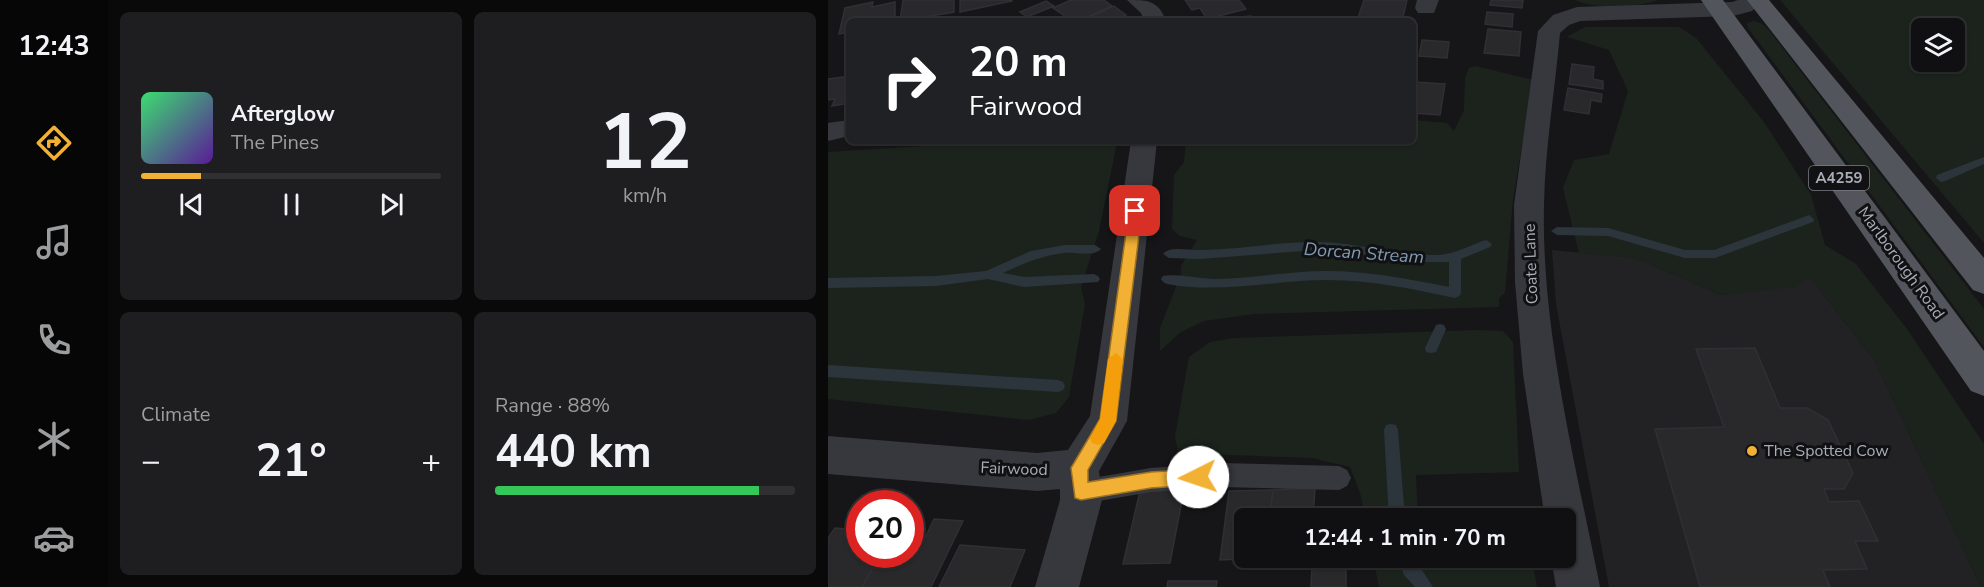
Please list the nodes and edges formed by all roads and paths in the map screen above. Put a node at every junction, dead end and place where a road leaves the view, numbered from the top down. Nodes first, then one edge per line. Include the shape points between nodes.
1 (1140, 0) edge
2 (1753, 0) edge
3 (1758, 0) edge
4 (1715, 5) edge
5 (1563, 8) edge
6 (1154, 18) edge
7 (846, 129) edge
8 (828, 132) edge
9 (1144, 144) edge
10 (1984, 281) edge
11 (1984, 380) edge
12 (828, 455) edge
13 (1339, 478) dead end
14 (1080, 480) junction
15 (1564, 508) edge
16 (1575, 568) edge
17 (1057, 587) edge
18 (1578, 587) edge

1 - 6 street
2 - 4 street, Coate Lane via 1737,9
3 - 10 main road, A4259
4 - 5 street, Coate Lane via 1586,13
4 - 11 main road, Marlborough Road / A4259
5 - 15 street, Coate Lane via 1547,39 1529,205 1533,315
7 - 8 street
9 - 14 street via 1108,421
12 - 14 street, Fairwood via 1037,472
13 - 14 lane via 1221,475
14 - 17 street via 1081,500
16 - 18 street, Coate Lane

